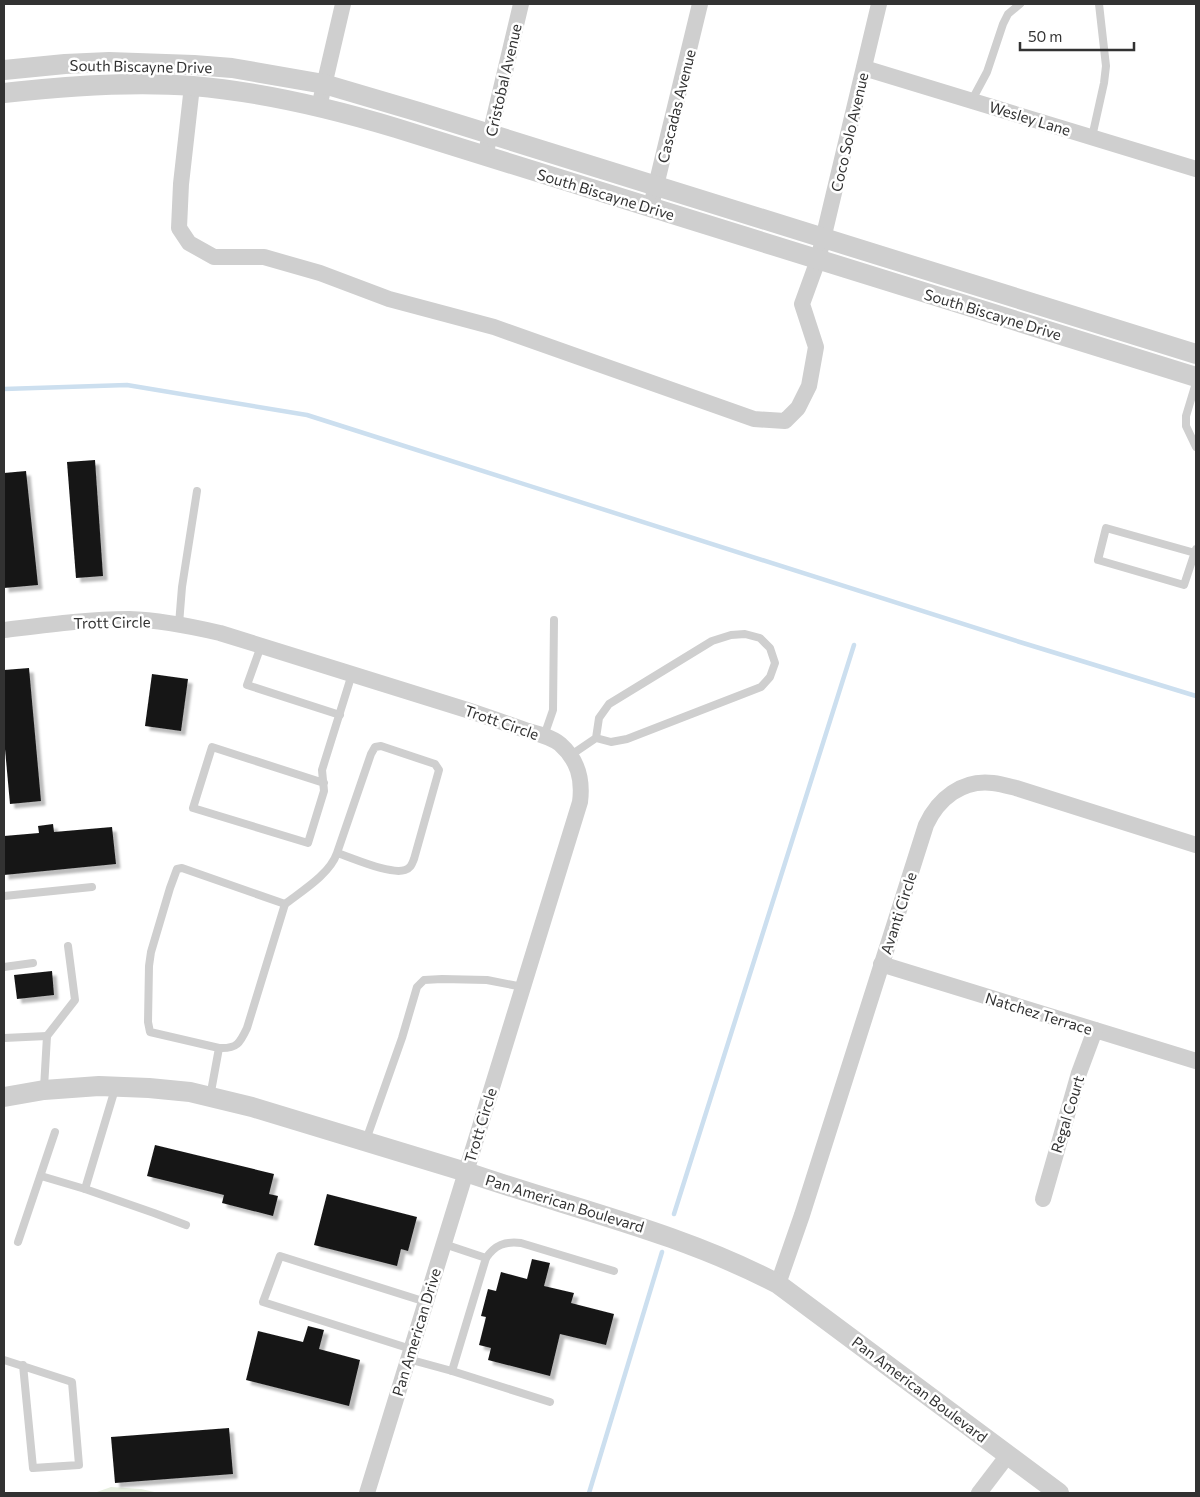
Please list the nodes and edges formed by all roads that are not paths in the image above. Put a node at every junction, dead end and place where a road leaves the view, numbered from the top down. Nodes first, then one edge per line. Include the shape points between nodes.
1 (343, 4) edge
2 (521, 4) edge
3 (700, 4) edge
4 (879, 4) edge
5 (1020, 4) edge
6 (1099, 4) edge
7 (864, 68) junction
8 (4, 70) edge
9 (324, 84) junction
10 (192, 86) junction
11 (4, 93) edge
12 (972, 100) junction
13 (319, 107) junction
14 (490, 134) junction
15 (1092, 137) junction
16 (485, 156) junction
17 (1196, 169) edge
18 (656, 186) junction
19 (651, 208) junction
20 (823, 238) junction
21 (818, 260) junction
22 (1196, 354) edge
23 (1196, 377) edge
24 (1196, 383) edge
25 (1196, 447) edge
26 (197, 491) dead end
27 (1196, 551) edge
28 (554, 620) dead end
29 (179, 624) junction
30 (4, 630) edge
31 (261, 646) junction
32 (352, 674) junction
33 (340, 715) junction
34 (544, 736) junction
35 (596, 738) junction
36 (570, 755) junction
37 (324, 783) junction
38 (1196, 844) edge
39 (337, 853) junction
40 (92, 887) dead end
41 (4, 896) edge
42 (285, 904) junction
43 (68, 946) dead end
44 (33, 963) dead end
45 (881, 964) junction
46 (4, 966) edge
47 (523, 987) junction
48 (1096, 1030) junction
49 (47, 1036) junction
50 (4, 1038) edge
51 (219, 1048) junction
52 (1196, 1061) edge
53 (116, 1087) junction
54 (44, 1090) junction
55 (4, 1097) edge
56 (210, 1097) junction
57 (55, 1132) dead end
58 (366, 1141) junction
59 (466, 1172) junction
60 (41, 1176) junction
61 (84, 1189) junction
62 (1043, 1199) dead end
63 (186, 1225) dead end
64 (18, 1242) dead end
65 (444, 1244) junction
66 (486, 1258) junction
67 (614, 1271) dead end
68 (778, 1284) junction
69 (426, 1302) junction
70 (410, 1354) junction
71 (4, 1360) edge
72 (23, 1365) junction
73 (452, 1372) junction
74 (550, 1402) dead end
75 (1008, 1455) junction
76 (367, 1493) edge
77 (979, 1493) edge
78 (1059, 1493) edge

1 - 9 street
2 - 14 street, Cristobal Avenue
3 - 18 street, Cascadas Avenue
4 - 7 street, Coco Solo Avenue
5 - 12 lane via 1008,14 1003,24 987,72
6 - 15 lane via 1106,66
7 - 12 street, Wesley Lane
7 - 20 street, Coco Solo Avenue
8 - 9 street, South Biscayne Drive via 65,64 154,63 232,68
9 - 13 street
9 - 14 street, South Biscayne Drive
10 - 11 street, South Biscayne Drive via 99,85
10 - 13 street, South Biscayne Drive
10 - 21 street, Coco Solo Avenue via 181,184 180,228 189,243 214,257 264,257 320,273 389,299 494,327 754,420 785,421 798,408 809,386 816,347 802,304
12 - 15 street, Wesley Lane
13 - 16 street, South Biscayne Drive
14 - 16 street, Cristobal Avenue
14 - 18 street, South Biscayne Drive
15 - 17 street, Wesley Lane
16 - 19 street, South Biscayne Drive
18 - 19 street, Cascadas Avenue
18 - 20 street, South Biscayne Drive
19 - 21 street, South Biscayne Drive
20 - 21 street, Coco Solo Avenue
20 - 22 street, South Biscayne Drive
21 - 23 street, South Biscayne Drive
24 - 25 lane via 1186,416 1186,426
26 - 29 lane
27 - 27 lane via 1184,585 1098,560 1106,528
28 - 34 lane via 553,710
29 - 30 street, Trott Circle via 129,619
29 - 31 street, Trott Circle
31 - 32 street, Trott Circle
31 - 33 lane via 247,686
32 - 33 lane
32 - 34 street, Trott Circle
33 - 37 lane via 322,770
34 - 36 street, Trott Circle via 558,743
35 - 35 lane via 611,742 626,739 761,687 775,664 770,648 760,638 745,634 712,641 609,704 599,718
35 - 36 lane
36 - 47 street, Trott Circle via 581,776 580,802
37 - 37 lane via 308,843 193,808 212,747
38 - 45 street, Avanti Circle via 1016,788 993,783 963,787 936,806 926,825
39 - 39 lane via 391,871 411,867 439,770 434,764 375,747
39 - 42 lane via 335,860 315,881
40 - 41 lane
42 - 51 lane via 247,1028 234,1047
42 - 51 lane via 178,869 151,952 150,1032
43 - 49 lane via 75,1000
44 - 46 lane
45 - 48 street, Natchez Terrace
45 - 68 street, Avanti Circle
47 - 58 lane via 487,980 424,980 417,987
47 - 59 street, Trott Circle
48 - 52 street, Natchez Terrace
48 - 62 street, Regal Court via 1079,1073
49 - 50 lane
49 - 54 lane
51 - 56 lane
53 - 54 street, Pan American Boulevard
53 - 56 street, Pan American Boulevard via 190,1092
53 - 61 lane
54 - 55 street, Pan American Boulevard
56 - 58 street, Pan American Boulevard via 252,1106
57 - 60 lane
58 - 59 street, Pan American Boulevard
59 - 65 street, Pan American Drive
59 - 68 street, Pan American Boulevard via 663,1234
60 - 61 lane
60 - 64 lane
61 - 63 lane
65 - 66 lane
65 - 69 street, Pan American Drive
66 - 67 lane via 502,1243 521,1243
66 - 73 lane
68 - 75 street, Pan American Boulevard
69 - 70 street, Pan American Drive
69 - 70 lane via 280,1256 263,1302
70 - 73 lane
70 - 76 street, Pan American Drive
71 - 72 lane
72 - 72 lane via 33,1468 79,1465 72,1382
73 - 74 lane
75 - 77 street
75 - 78 street, Pan American Boulevard

